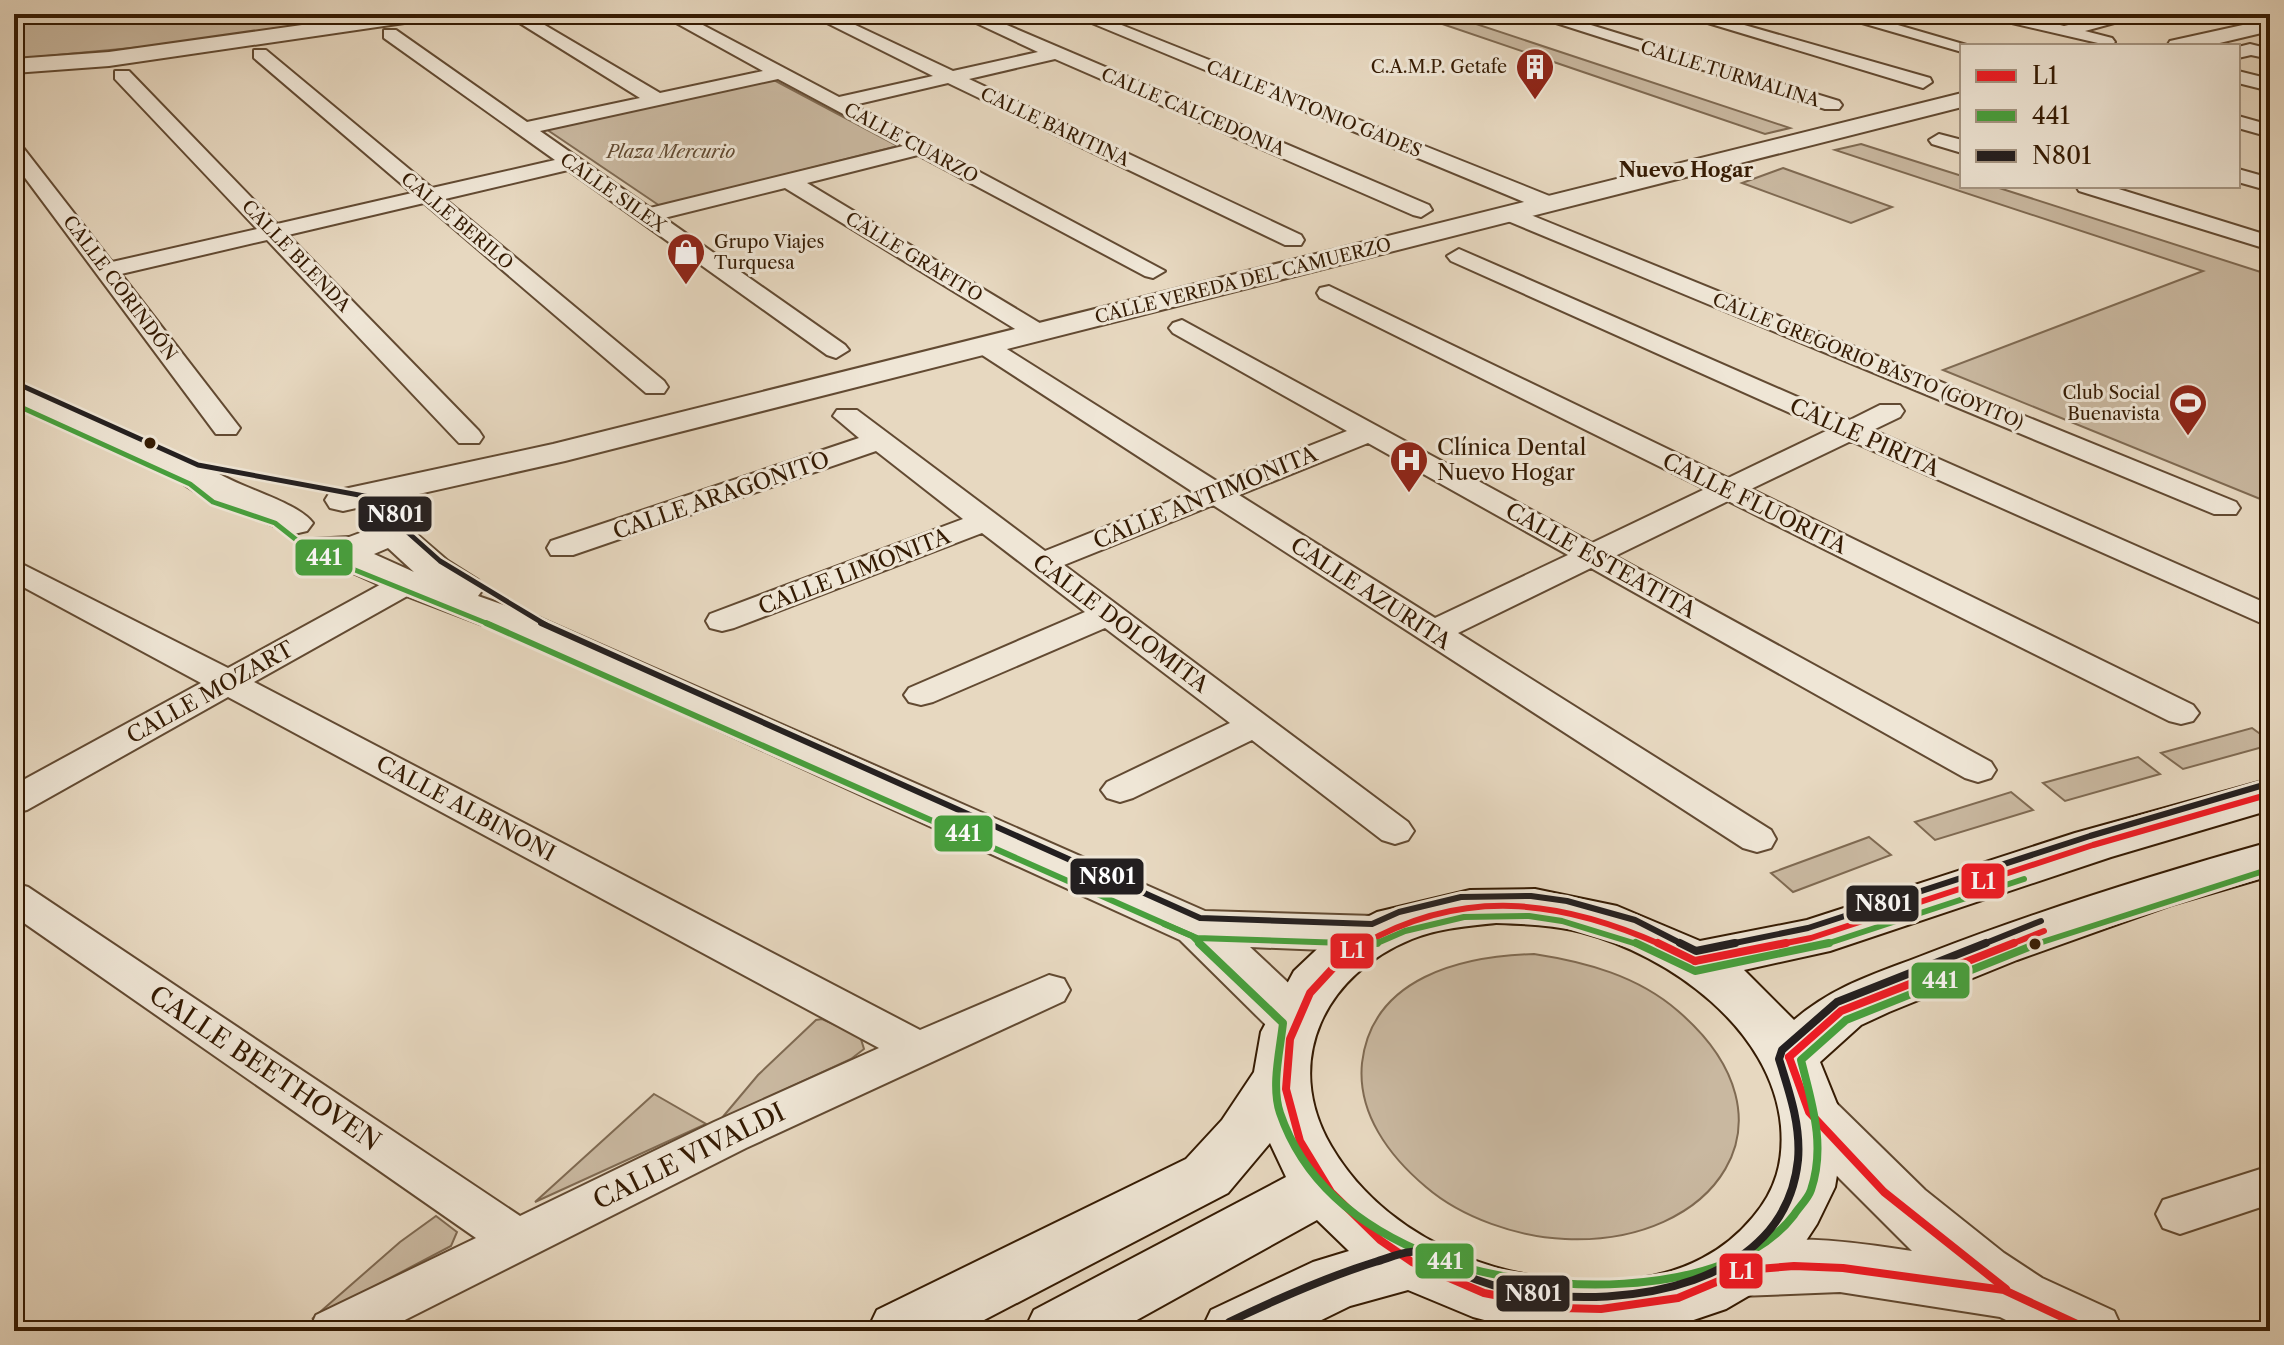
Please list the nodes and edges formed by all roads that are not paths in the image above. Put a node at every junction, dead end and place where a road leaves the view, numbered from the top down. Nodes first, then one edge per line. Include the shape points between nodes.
1 (425, 14) edge
2 (514, 14) edge
3 (669, 14) edge
4 (818, 14) edge
5 (966, 14) edge
6 (1079, 14) edge
7 (1537, 14) edge
8 (1840, 14) edge
9 (1898, 14) edge
10 (2122, 15) edge
11 (2270, 15) edge
12 (2005, 16) dead end
13 (1691, 17) edge
14 (1870, 22) junction
15 (1647, 30) dead end
16 (2065, 31) junction
17 (390, 34) dead end
18 (1617, 38) junction
19 (2252, 39) edge
20 (2106, 42) dead end
21 (2199, 44) edge
22 (1960, 46) edge
23 (1057, 53) junction
24 (260, 54) dead end
25 (2270, 54) edge
26 (14, 66) edge
27 (781, 74) junction
28 (122, 75) dead end
29 (950, 77) junction
30 (2240, 78) edge
31 (1923, 82) dead end
32 (2270, 85) edge
33 (657, 100) junction
34 (1960, 101) edge
35 (836, 103) junction
36 (1832, 105) dead end
37 (2240, 123) edge
38 (523, 129) junction
39 (2270, 131) edge
40 (1939, 140) dead end
41 (1960, 146) edge
42 (920, 148) junction
43 (14, 149) edge
44 (571, 163) junction
45 (2240, 176) edge
46 (789, 181) junction
47 (2270, 185) edge
48 (44, 188) junction
49 (2093, 188) edge
50 (14, 194) edge
51 (428, 196) junction
52 (1549, 204) junction
53 (1421, 210) dead end
54 (1511, 214) junction
55 (646, 216) junction
56 (272, 232) junction
57 (1293, 240) dead end
58 (2270, 243) edge
59 (1459, 256) dead end
60 (106, 270) junction
61 (1153, 271) dead end
62 (1329, 293) dead end
63 (1182, 328) dead end
64 (1039, 333) junction
65 (985, 346) junction
66 (836, 350) dead end
67 (655, 387) dead end
68 (14, 393) edge
69 (1890, 411) dead end
70 (847, 416) dead end
71 (226, 428) dead end
72 (1850, 430) junction
73 (1370, 432) junction
74 (469, 437) dead end
75 (879, 441) junction
76 (524, 461) junction
77 (195, 475) junction
78 (1728, 490) junction
79 (1216, 493) junction
80 (338, 501) junction
81 (2225, 508) dead end
82 (985, 521) junction
83 (294, 523) junction
84 (393, 529) junction
85 (562, 548) dead end
86 (334, 550) junction
87 (1592, 555) junction
88 (1041, 563) junction
89 (14, 569) edge
90 (407, 583) junction
91 (1109, 614) junction
92 (2270, 617) edge
93 (722, 621) dead end
94 (526, 627) junction
95 (1433, 632) junction
96 (228, 682) junction
97 (921, 695) dead end
98 (2181, 713) dead end
99 (1255, 725) junction
100 (1978, 770) dead end
101 (1120, 790) dead end
102 (2270, 794) edge
103 (14, 801) edge
104 (1395, 831) dead end
105 (1757, 839) dead end
106 (2270, 859) edge
107 (14, 897) edge
108 (1198, 928) junction
109 (1374, 934) junction
110 (1695, 961) junction
111 (1049, 990) dead end
112 (1287, 1047) junction
113 (918, 1049) junction
114 (1799, 1085) junction
115 (2270, 1185) edge
116 (1324, 1186) junction
117 (2180, 1214) dead end
118 (516, 1239) junction
119 (1413, 1262) junction
120 (1740, 1270) junction
121 (2012, 1293) junction
122 (334, 1331) edge
123 (900, 1331) edge
124 (1057, 1331) edge
125 (1234, 1331) edge
126 (2092, 1331) edge

1 - 26 street via 154,53
2 - 33 street
3 - 27 street, CALLE CUARZO
4 - 29 street, CALLE BARITINA
5 - 23 street, CALLE CALCEDONIA
6 - 52 street, CALLE ANTONIO GADES
7 - 18 street, CALLE TURMALINA
8 - 14 street
9 - 14 street
10 - 16 street
11 - 19 street
12 - 16 street
13 - 31 street
14 - 22 street
15 - 18 street
16 - 20 street
17 - 38 street, CALLE SILEX
18 - 36 street, CALLE TURMALINA
19 - 21 street
19 - 25 street
23 - 29 street
23 - 53 street, CALLE CALCEDONIA
24 - 51 street, CALLE BERILO
27 - 33 street
27 - 35 street, CALLE CUARZO
28 - 56 street, CALLE BLENDA
29 - 35 street
29 - 57 street, CALLE BARITINA
30 - 32 street
33 - 38 street
34 - 52 street, CALLE VEREDA DEL CAMUERZO
35 - 42 street, CALLE CUARZO
37 - 39 street
38 - 44 street, CALLE SILEX
40 - 41 street
42 - 46 street
42 - 61 street, CALLE CUARZO
43 - 48 street, CALLE CORINDÓN
44 - 51 street
44 - 55 street, CALLE SILEX
45 - 47 street
46 - 55 street
46 - 64 street, CALLE GRAFITO
48 - 50 street
48 - 60 street, CALLE CORINDÓN
49 - 58 street
51 - 56 street
51 - 67 street, CALLE BERILO
52 - 54 street, CALLE VEREDA DEL CAMUERZO
54 - 64 street, CALLE VEREDA DEL CAMUERZO
54 - 81 street, CALLE GREGORIO BASTO (GOYITO)
55 - 66 street, CALLE SILEX
56 - 60 street
56 - 74 street, CALLE BLENDA
59 - 72 street, CALLE PIRITA
60 - 71 street, CALLE CORINDÓN
62 - 78 street, CALLE FLUORITA
63 - 73 street, CALLE ESTEATITA
64 - 65 street, CALLE VEREDA DEL CAMUERZO
65 - 76 street, CALLE VEREDA DEL CAMUERZO
65 - 79 street, CALLE AZURITA
68 - 77 street
69 - 72 street
70 - 75 street, CALLE DOLOMITA
72 - 78 street
72 - 92 street, CALLE PIRITA
73 - 79 street, CALLE ANTIMONITA
73 - 87 street, CALLE ESTEATITA
75 - 82 street, CALLE DOLOMITA
75 - 85 street, CALLE ARAGONITO
76 - 80 street, CALLE VEREDA DEL CAMUERZO
76 - 84 street, CALLE VEREDA DEL CAMUERZO via 467,485
77 - 80 street
77 - 83 street via 217,493
78 - 87 street
78 - 98 street, CALLE FLUORITA
79 - 88 street, CALLE ANTIMONITA
79 - 95 street, CALLE AZURITA
80 - 83 street
80 - 84 street via 370,507
82 - 88 street, CALLE DOLOMITA
82 - 93 street, CALLE LIMONITA
83 - 86 street via 299,532
84 - 86 street, CALLE VEREDA DEL CAMUERZO via 354,549
84 - 94 street via 434,569
86 - 90 street
87 - 95 street
87 - 100 street, CALLE ESTEATITA
88 - 91 street, CALLE DOLOMITA
89 - 96 street, CALLE ALBINONI
90 - 94 street
90 - 96 street, CALLE MOZART
91 - 97 street
91 - 99 street, CALLE DOLOMITA
94 - 108 street
95 - 105 street, CALLE AZURITA
96 - 103 street, CALLE MOZART
96 - 113 street, CALLE ALBINONI
99 - 101 street
99 - 104 street, CALLE DOLOMITA
102 - 110 main road via 2093,845 1811,938
106 - 114 main road via 2012,942 1841,1011
107 - 118 street, CALLE BEETHOVEN
108 - 109 street
108 - 112 street
109 - 110 main road via 1402,921 1463,907 1530,906 1598,919
109 - 112 main road via 1325,970 1298,1005
110 - 114 main road via 1729,986 1765,1024
111 - 113 street, CALLE VIVALDI
112 - 116 main road via 1294,1133
112 - 123 main road via 1243,1137 1207,1176
113 - 118 street, CALLE VIVALDI
114 - 120 main road via 1811,1161 1806,1181 1783,1229
114 - 121 street via 1884,1192
115 - 117 street
116 - 119 main road via 1352,1217
116 - 124 main road
118 - 122 street, CALLE VIVALDI
119 - 120 main road via 1475,1290 1578,1310 1680,1298
119 - 125 main road via 1336,1282
120 - 121 street via 1840,1266
121 - 126 street

